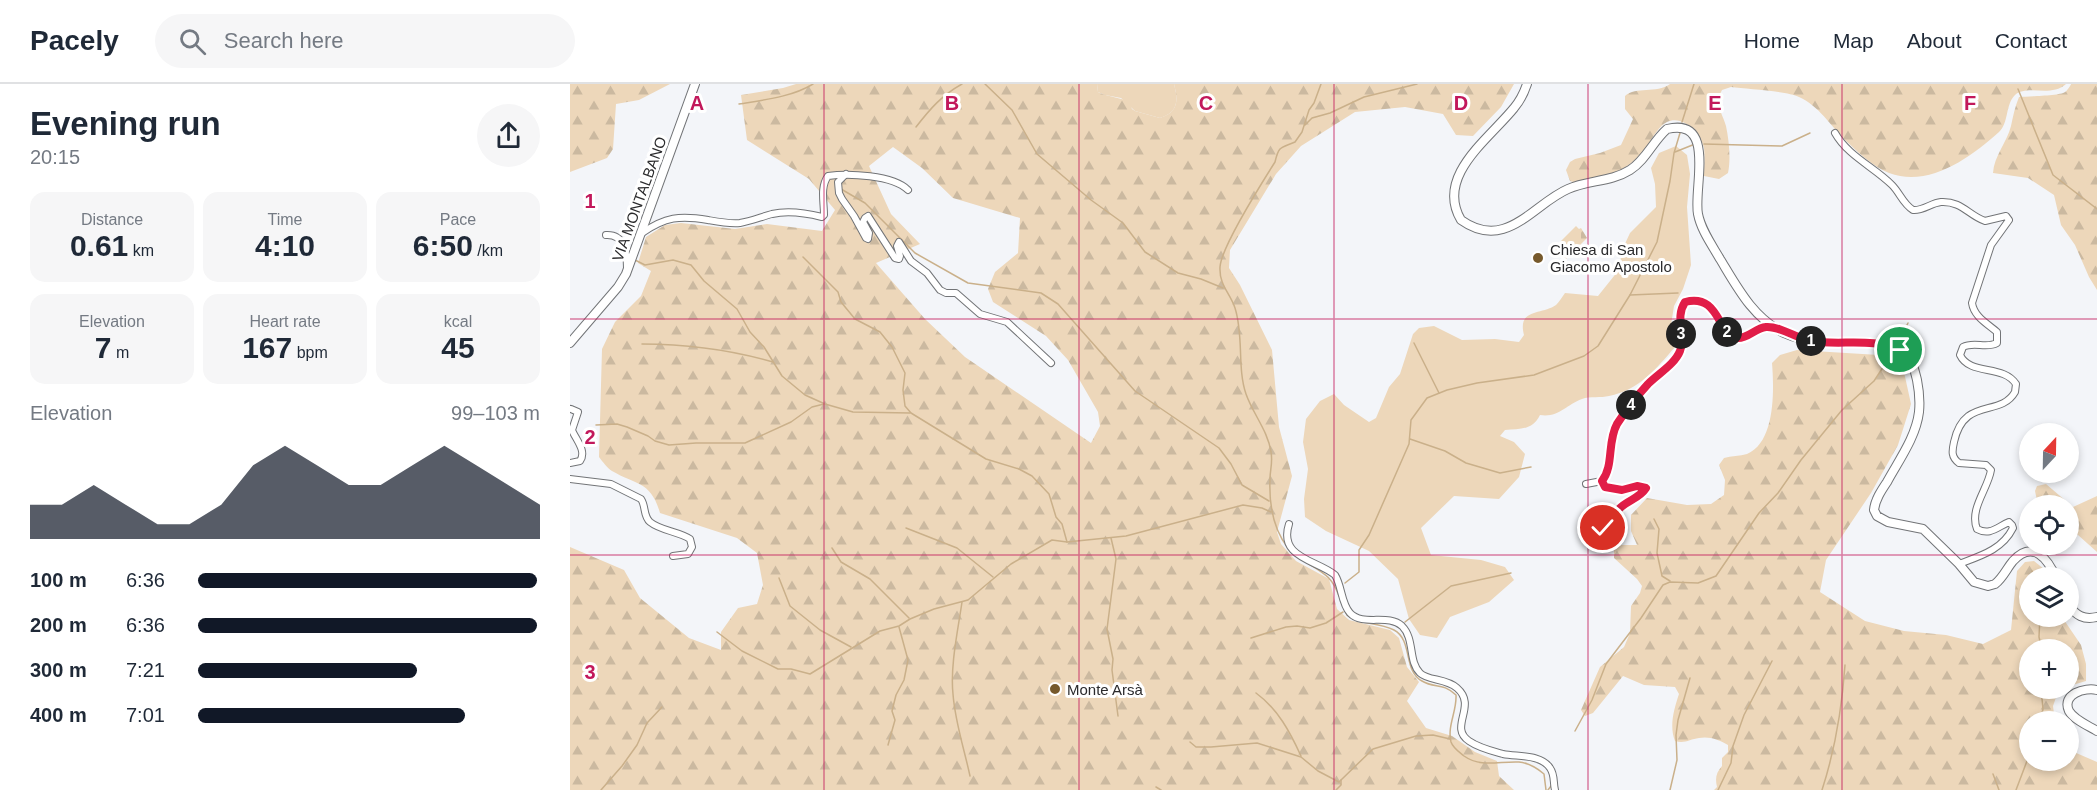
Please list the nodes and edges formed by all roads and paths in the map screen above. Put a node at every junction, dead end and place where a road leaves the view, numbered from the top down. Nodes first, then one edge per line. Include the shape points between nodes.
1 (695, 84) edge
2 (1527, 84) edge
3 (1835, 133) dead end
4 (846, 174) junction
5 (908, 189) dead end
6 (642, 232) junction
7 (606, 235) dead end
8 (626, 274) junction
9 (1776, 328) junction
10 (570, 343) edge
11 (1051, 363) dead end
12 (571, 409) edge
13 (570, 463) edge
14 (570, 479) edge
15 (1602, 481) junction
16 (1586, 484) dead end
17 (1289, 524) dead end
18 (1589, 539) dead end
19 (673, 556) dead end
20 (1959, 564) junction
21 (2050, 567) edge
22 (2079, 616) edge
23 (2097, 617) edge
24 (2097, 690) edge
25 (2097, 731) edge
26 (1555, 790) edge

1 - 6 street, VIA MONTALBANO
2 - 9 street via 1515,107 1472,153 1459,176 1453,201 1461,220 1483,230 1508,228 1565,190 1629,171 1667,129 1682,128 1693,134 1699,144 1697,204 1701,225 1749,305
3 - 20 street via 1892,185 1913,210 1947,202 1964,207 1985,221 2006,216 2009,220 1991,245 1972,303 1979,317 1997,332 1997,343 1968,344 1960,355 1967,364 2008,375 2016,384 2016,392 2008,400 1967,416 1958,429 1952,451 1959,463 1986,465 1991,470 1976,512 1977,529 1991,532 2009,522 2013,528 1990,552
4 - 5 street via 861,174
4 - 6 street via 826,178 822,217 787,212 740,223 670,218
4 - 11 street via 838,182 839,193 866,238 869,233 863,222 868,216 895,258 900,258 899,242 911,261 940,290 956,293 980,314 1007,322
6 - 8 street, VIA MONTALBANO
7 - 8 street via 623,243
8 - 10 street, VIA MONTALBANO
9 - 15 street via 1757,329 1736,338 1709,306 1685,302 1679,317 1681,350 1625,412 1612,434 1606,477
9 - 20 street via 1812,341 1892,346 1910,358 1919,388 1919,413 1910,441 1874,510 1888,522 1923,529
12 - 13 street via 578,412 572,430 583,457
14 - 19 street via 611,484 641,500 649,522 690,539 692,547 688,554
15 - 16 street
15 - 18 street via 1605,487 1622,490 1646,488 1640,497 1619,508
17 - 26 street via 1287,535 1292,548 1307,561 1335,575 1351,614 1398,623 1409,638 1419,672 1449,683 1464,696 1461,729 1465,738 1482,748 1545,762 1552,770
20 - 21 street via 1974,582 1988,586 1999,581 2020,555 2040,554
22 - 23 street
24 - 25 street via 2084,688 2075,692 2068,706 2069,712

